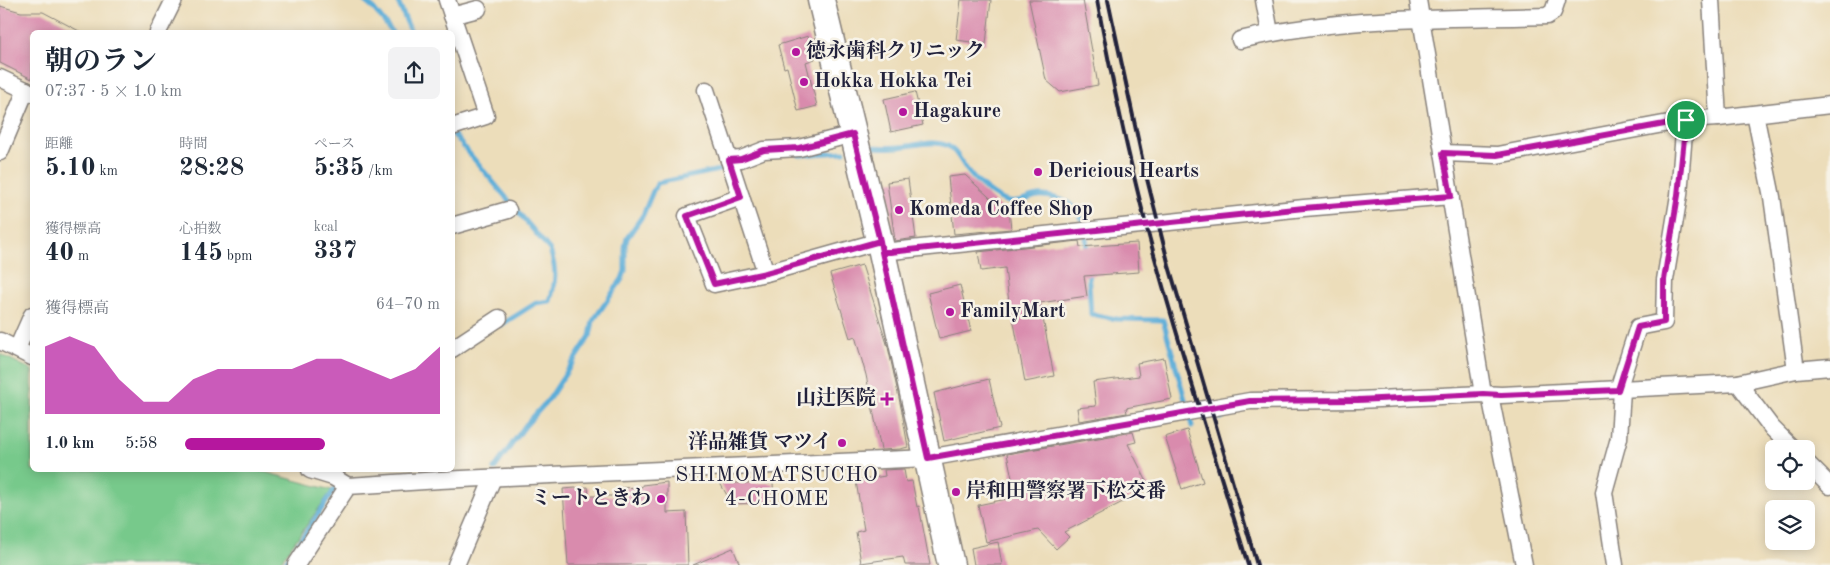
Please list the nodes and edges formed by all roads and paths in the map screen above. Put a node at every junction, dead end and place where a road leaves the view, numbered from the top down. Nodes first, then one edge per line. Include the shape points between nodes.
1 (174, 0) edge
2 (821, 0) edge
3 (1264, 0) edge
4 (1418, 0) edge
5 (1557, 0) edge
6 (1711, 0) edge
7 (450, 8) edge
8 (478, 9) dead end
9 (1422, 20) junction
10 (159, 30) edge
11 (1270, 33) junction
12 (1240, 40) dead end
13 (0, 78) edge
14 (706, 90) dead end
15 (29, 92) edge
16 (1830, 105) edge
17 (1755, 114) junction
18 (1718, 118) junction
19 (1686, 120) junction
20 (455, 125) edge
21 (853, 134) junction
22 (0, 152) edge
23 (1443, 153) junction
24 (729, 160) junction
25 (1451, 196) junction
26 (741, 197) junction
27 (508, 210) dead end
28 (455, 225) edge
29 (881, 246) junction
30 (766, 273) junction
31 (499, 318) dead end
32 (30, 319) edge
33 (0, 341) edge
34 (455, 347) edge
35 (17, 349) junction
36 (30, 356) edge
37 (1830, 367) edge
38 (1796, 370) junction
39 (1738, 383) junction
40 (1620, 390) junction
41 (1487, 394) junction
42 (1784, 440) edge
43 (928, 458) junction
44 (1815, 471) edge
45 (317, 472) edge
46 (439, 475) edge
47 (493, 478) junction
48 (348, 486) junction
49 (1830, 486) edge
50 (296, 565) edge
51 (456, 565) edge
52 (951, 565) edge
53 (1524, 565) edge
54 (1616, 565) edge

1 - 10 street
2 - 21 main road
3 - 11 street
4 - 9 street
5 - 9 street via 1553,12 1547,16
6 - 18 street
7 - 8 street
7 - 20 street via 486,116
9 - 11 street via 1339,24
9 - 23 street
11 - 12 street
13 - 15 street
14 - 24 street
15 - 22 street
16 - 17 street
17 - 18 street
17 - 38 street via 1772,197
18 - 19 street
19 - 23 street via 1497,155
19 - 40 street via 1664,280 1664,322 1638,327
21 - 24 street via 799,148 764,150
21 - 29 main road
23 - 25 street
24 - 26 street
25 - 29 street
25 - 41 street
26 - 30 street
26 - 30 street via 687,216 714,284
27 - 28 street
29 - 30 street
29 - 43 main road
31 - 34 street
32 - 35 street
33 - 35 street
35 - 36 street
37 - 38 street
38 - 39 street
39 - 40 street
39 - 42 street
40 - 41 street
40 - 54 street via 1619,438 1604,492
41 - 43 street via 1250,401
41 - 53 street
43 - 47 street
43 - 52 main road
44 - 49 street
45 - 48 street
46 - 47 street
46 - 48 street
47 - 51 street
48 - 50 street

